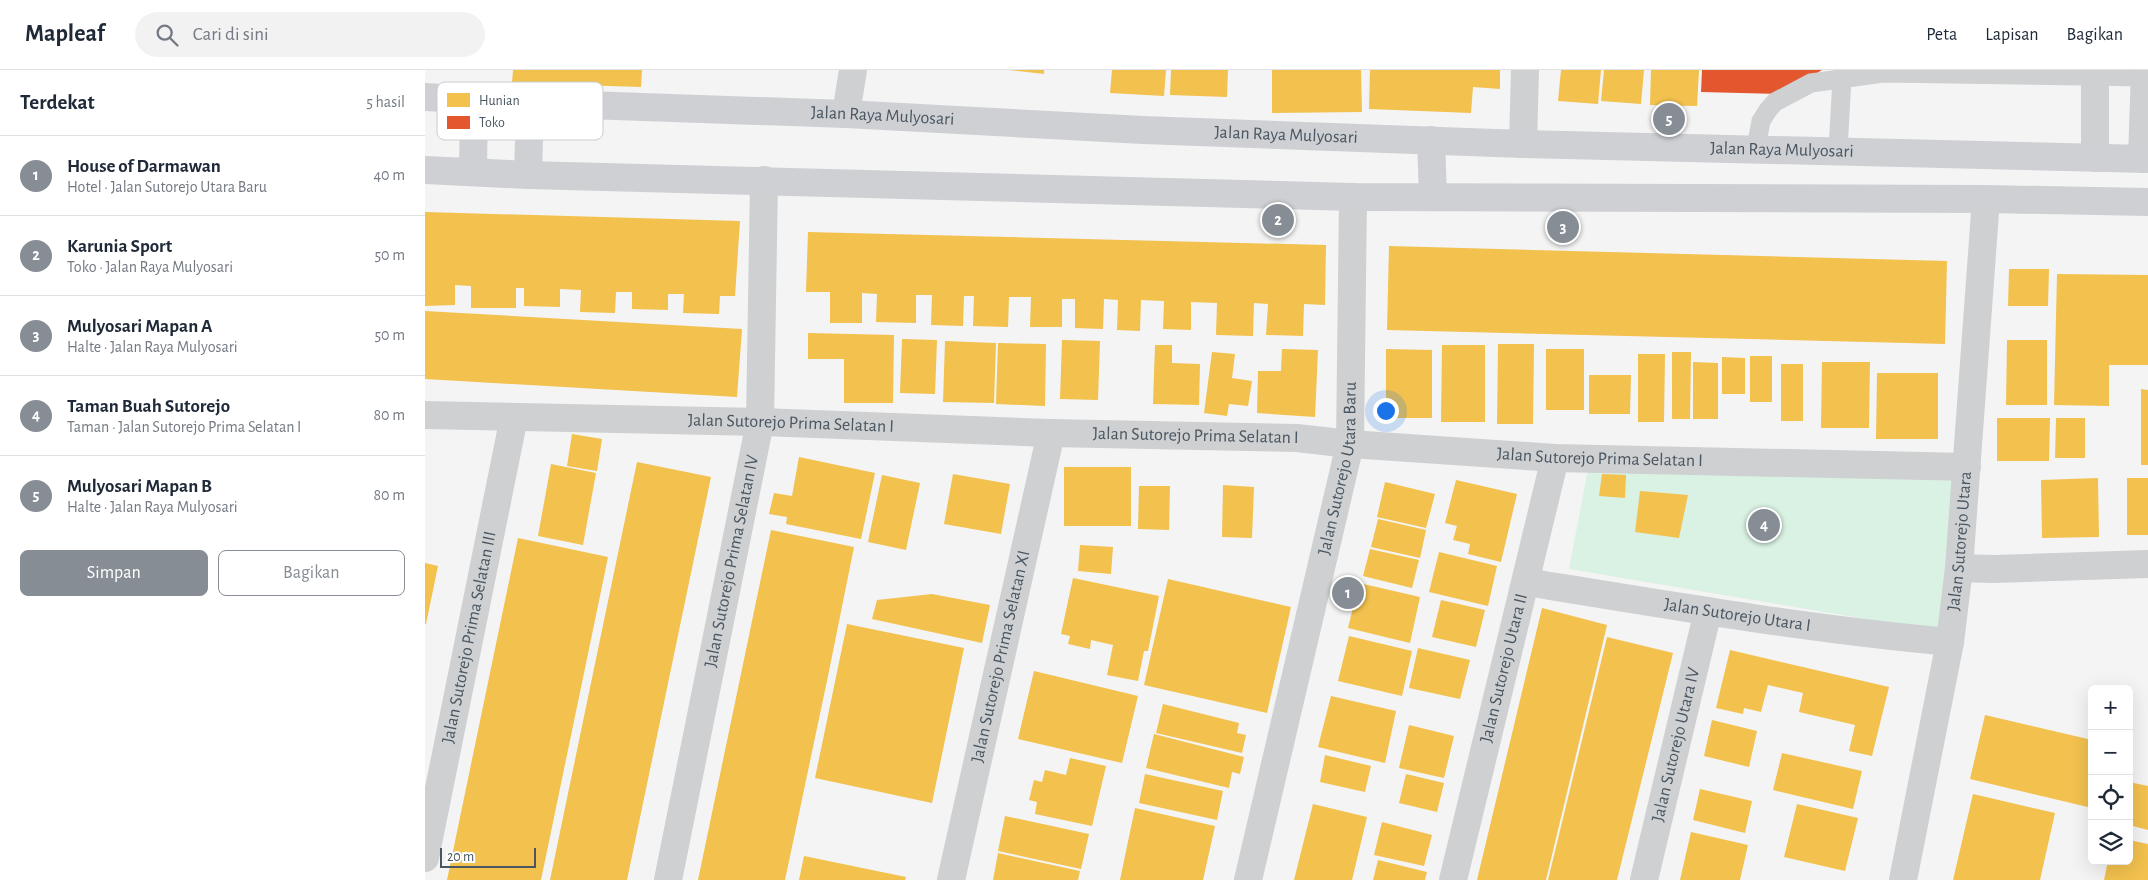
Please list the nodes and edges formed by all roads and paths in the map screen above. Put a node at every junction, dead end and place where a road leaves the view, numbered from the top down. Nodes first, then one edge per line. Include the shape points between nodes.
1 (853, 70) edge
2 (1525, 70) edge
3 (2095, 73) edge
4 (2146, 75) edge
5 (1843, 78) junction
6 (603, 106) edge
7 (846, 114) junction
8 (473, 140) edge
9 (529, 140) edge
10 (1431, 140) junction
11 (1523, 144) junction
12 (1756, 148) junction
13 (1838, 150) junction
14 (2095, 158) junction
15 (2145, 159) edge
16 (425, 170) edge
17 (473, 172) junction
18 (528, 175) junction
19 (764, 180) junction
20 (1353, 197) junction
21 (1433, 197) junction
22 (1986, 199) junction
23 (2148, 202) edge
24 (425, 415) edge
25 (514, 417) junction
26 (760, 422) junction
27 (1051, 433) junction
28 (1350, 444) junction
29 (1555, 458) junction
30 (1967, 467) junction
31 (2148, 564) edge
32 (1959, 568) junction
33 (1526, 582) junction
34 (1708, 611) junction
35 (1950, 642) junction
36 (425, 858) edge
37 (668, 880) edge
38 (951, 880) edge
39 (1247, 880) edge
40 (1453, 880) edge
41 (1644, 880) edge
42 (1903, 880) edge

1 - 7 street
2 - 11 street
3 - 4 lane
3 - 5 lane via 1893,73
3 - 14 street
4 - 15 street
5 - 12 lane via 1811,83 1775,102 1761,121
5 - 13 lane
6 - 7 main road, Jalan Raya Mulyosari
7 - 10 main road, Jalan Raya Mulyosari via 1143,130
8 - 17 main road
9 - 18 main road
10 - 11 main road, Jalan Raya Mulyosari
10 - 21 main road
11 - 12 main road, Jalan Raya Mulyosari
12 - 13 main road, Jalan Raya Mulyosari
13 - 14 main road, Jalan Raya Mulyosari
14 - 15 main road, Jalan Raya Mulyosari
16 - 17 main road
17 - 18 main road
18 - 19 main road
19 - 20 main road
19 - 26 street, Jalan Sutorejo Prima Selatan IV
20 - 21 main road
20 - 28 street, Jalan Sutorejo Utara Baru
21 - 22 main road
22 - 23 main road
22 - 30 street, Jalan Sutorejo Utara
24 - 25 street, Jalan Sutorejo Prima Selatan I
25 - 26 street, Jalan Sutorejo Prima Selatan I
25 - 36 street, Jalan Sutorejo Prima Selatan III
26 - 27 street, Jalan Sutorejo Prima Selatan I
26 - 37 street, Jalan Sutorejo Prima Selatan IV
27 - 28 street, Jalan Sutorejo Prima Selatan I via 1297,438
27 - 38 street, Jalan Sutorejo Prima Selatan XI
28 - 29 street, Jalan Sutorejo Prima Selatan I
28 - 39 street, Jalan Sutorejo Utara Baru
29 - 30 street, Jalan Sutorejo Prima Selatan I
29 - 33 street, Jalan Sutorejo Utara II
30 - 32 street, Jalan Sutorejo Utara
31 - 32 street
32 - 35 street, Jalan Sutorejo Utara
33 - 34 street, Jalan Sutorejo Utara I
33 - 40 street, Jalan Sutorejo Utara II
34 - 35 street, Jalan Sutorejo Utara I
34 - 41 street, Jalan Sutorejo Utara IV
35 - 42 street, Jalan Sutorejo Utara

